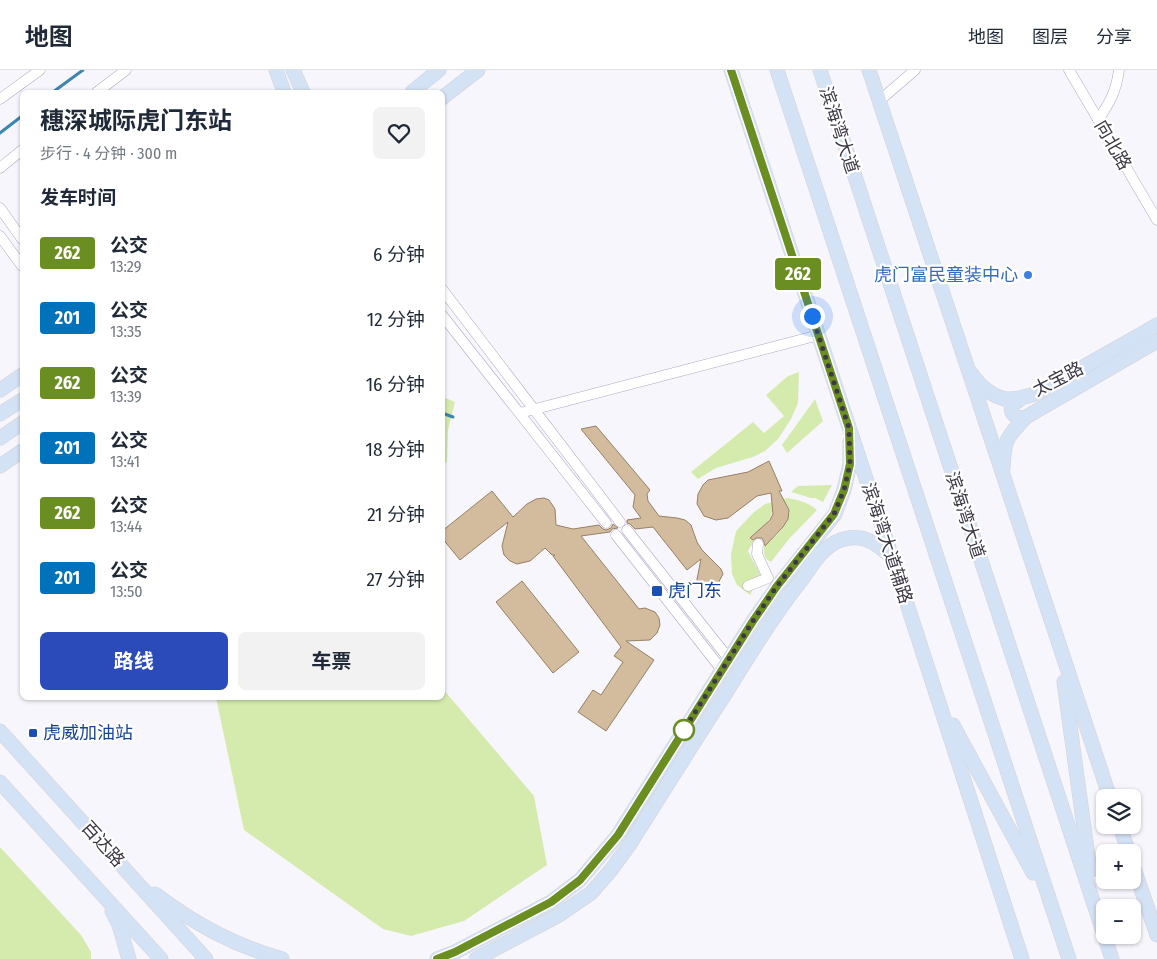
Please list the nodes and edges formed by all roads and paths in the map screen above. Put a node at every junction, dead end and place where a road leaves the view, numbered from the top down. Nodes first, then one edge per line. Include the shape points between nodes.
1 (40, 70) edge
2 (126, 70) edge
3 (276, 70) edge
4 (293, 70) edge
5 (439, 70) edge
6 (478, 70) edge
7 (731, 70) edge
8 (777, 70) edge
9 (820, 70) edge
10 (869, 70) edge
11 (915, 70) edge
12 (1069, 70) edge
13 (1119, 70) edge
14 (100, 90) edge
15 (283, 90) edge
16 (302, 90) edge
17 (414, 90) edge
18 (445, 96) edge
19 (0, 99) edge
20 (879, 101) junction
21 (1098, 120) junction
22 (20, 152) edge
23 (0, 168) edge
24 (0, 208) edge
25 (1157, 220) edge
26 (0, 236) edge
27 (20, 236) edge
28 (20, 263) edge
29 (445, 293) edge
30 (445, 319) edge
31 (1157, 325) edge
32 (818, 335) junction
33 (1157, 341) edge
34 (965, 363) junction
35 (20, 376) edge
36 (0, 390) edge
37 (1023, 397) junction
38 (20, 401) edge
39 (534, 409) junction
40 (520, 413) junction
41 (0, 414) edge
42 (1026, 416) junction
43 (20, 424) edge
44 (849, 428) junction
45 (0, 438) edge
46 (20, 452) edge
47 (0, 466) edge
48 (1003, 477) junction
49 (620, 522) dead end
50 (606, 523) dead end
51 (627, 530) dead end
52 (616, 535) dead end
53 (758, 544) dead end
54 (892, 558) junction
55 (748, 586) dead end
56 (1061, 654) junction
57 (725, 664) junction
58 (936, 694) junction
59 (0, 731) edge
60 (0, 782) edge
61 (1107, 789) edge
62 (134, 879) junction
63 (1141, 889) edge
64 (105, 897) junction
65 (1094, 904) junction
66 (1051, 905) junction
67 (1157, 935) edge
68 (130, 959) edge
69 (161, 959) edge
70 (206, 959) edge
71 (282, 959) edge
72 (437, 959) edge
73 (476, 959) edge
74 (1022, 959) edge
75 (1069, 959) edge
76 (1112, 959) edge

1 - 19 street
2 - 14 street
3 - 15 main road
4 - 16 main road
5 - 17 main road
6 - 18 main road
7 - 32 main road, 滨海湾大道辅路
8 - 66 main road
9 - 65 main road, 滨海湾大道
10 - 20 main road
11 - 20 street
12 - 21 street, 向北路
13 - 21 street via 1111,100
20 - 34 main road
21 - 25 street, 向北路
22 - 23 street
24 - 27 street
26 - 28 street
29 - 39 street
30 - 40 street
31 - 37 main road, 太宝路 via 1044,389
32 - 39 street
32 - 44 main road, 滨海湾大道辅路
33 - 42 main road, 太宝路
34 - 37 main road, 太宝路 via 977,382 994,394 1006,399
34 - 48 main road
35 - 36 main road
37 - 42 main road via 1011,406 1011,412 1020,418
38 - 41 main road
39 - 40 street
39 - 49 street
40 - 50 street
42 - 48 main road, 太宝路 via 1009,435 1004,450
43 - 45 main road
44 - 54 main road, 滨海湾大道辅路
44 - 57 main road via 850,464 834,514 777,586
46 - 47 main road
48 - 56 main road
51 - 57 street
52 - 57 street
53 - 55 street via 757,554 768,578
54 - 58 main road, 滨海湾大道辅路
54 - 73 main road via 879,544 863,538 835,542 824,551 788,597 611,870 591,893
56 - 61 main road
56 - 65 main road
57 - 72 main road via 618,835 580,880 551,902
58 - 66 main road
58 - 74 main road, 滨海湾大道辅路
59 - 62 main road, 百达路
60 - 64 main road, 百达路
62 - 70 main road, 百达路
62 - 71 main road via 219,936
63 - 67 main road
64 - 68 main road via 119,925
64 - 69 main road, 百达路
65 - 76 main road, 滨海湾大道
66 - 75 main road

